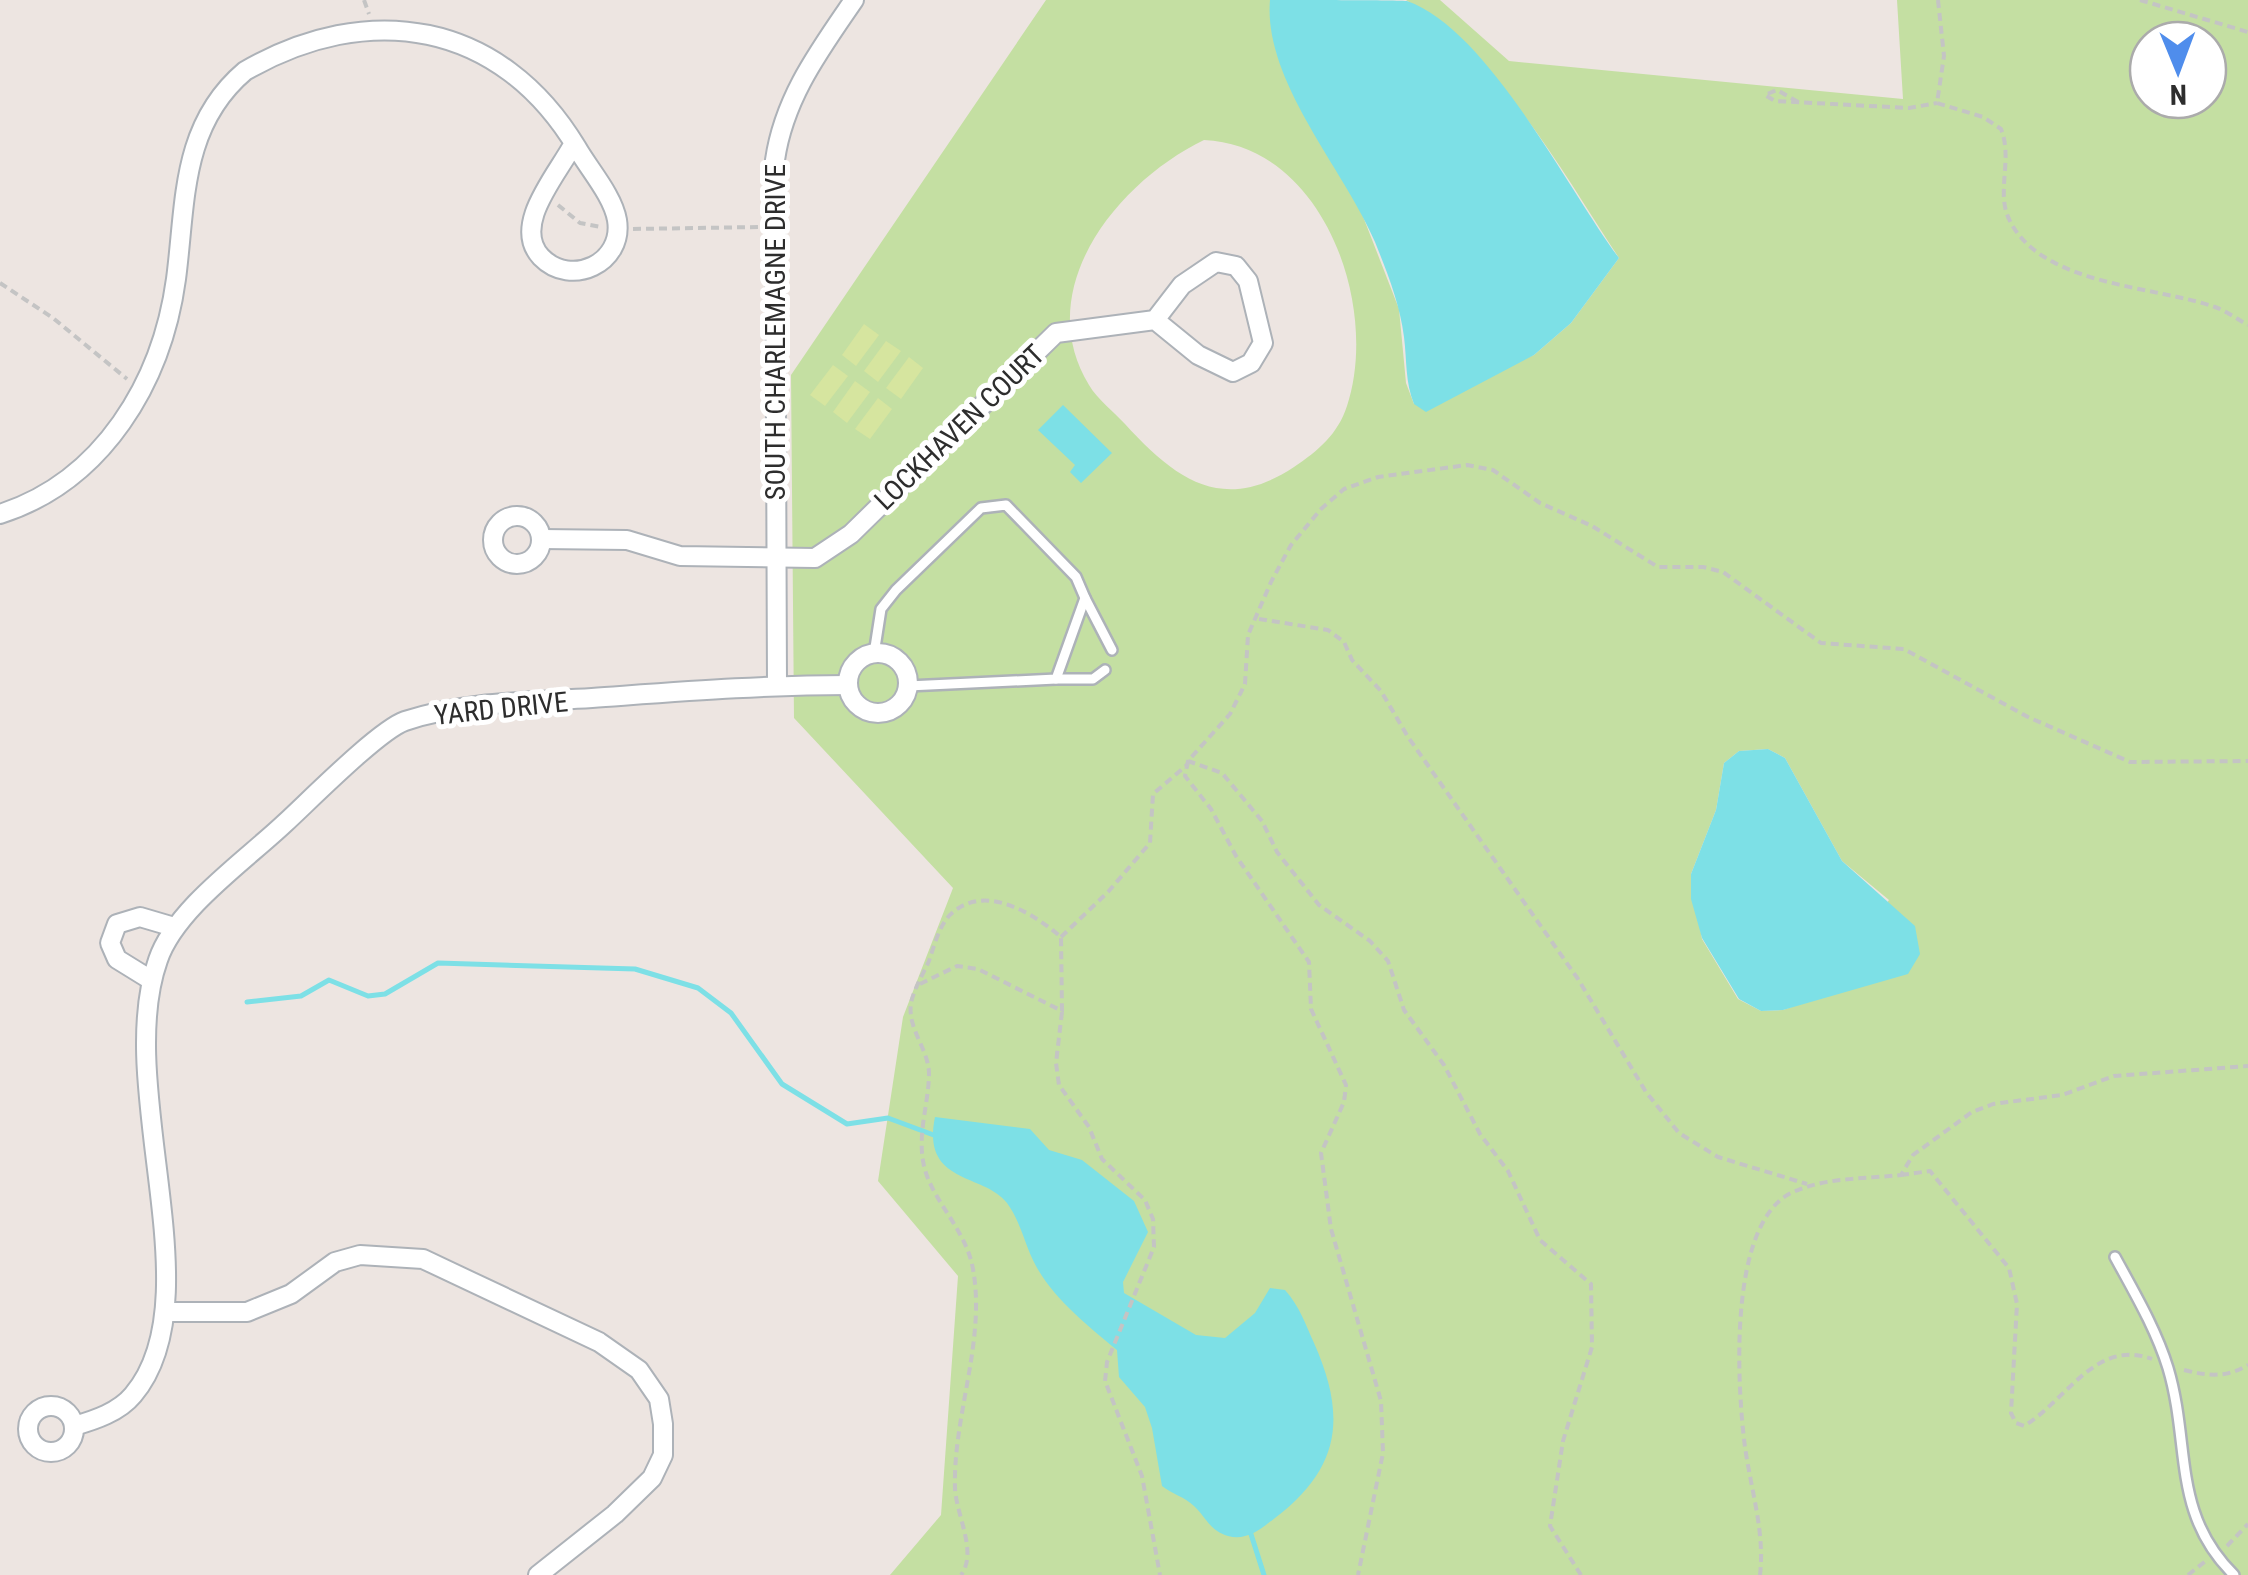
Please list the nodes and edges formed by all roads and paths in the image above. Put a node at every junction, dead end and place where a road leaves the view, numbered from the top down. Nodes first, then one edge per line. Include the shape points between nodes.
1 (854, 0) edge
2 (1938, 0) edge
3 (2140, 0) edge
4 (367, 7) edge
5 (2248, 32) edge
6 (1798, 102) junction
7 (1937, 102) junction
8 (574, 143) junction
9 (552, 201) dead end
10 (764, 227) dead end
11 (606, 228) dead end
12 (628, 229) dead end
13 (0, 283) edge
14 (1156, 320) junction
15 (2248, 325) edge
16 (144, 389) junction
17 (0, 514) edge
18 (542, 539) dead end
19 (774, 558) junction
20 (1085, 598) junction
21 (1258, 620) junction
22 (1112, 650) dead end
23 (874, 654) junction
24 (1105, 670) dead end
25 (1056, 678) junction
26 (777, 685) junction
27 (848, 685) junction
28 (908, 686) junction
29 (2248, 761) edge
30 (1188, 762) junction
31 (174, 926) junction
32 (1061, 936) junction
33 (151, 980) junction
34 (920, 984) junction
35 (1062, 1011) junction
36 (2248, 1066) edge
37 (1901, 1175) junction
38 (1810, 1185) junction
39 (2116, 1256) dead end
40 (166, 1312) junction
41 (2166, 1364) dead end
42 (2248, 1365) edge
43 (2182, 1370) dead end
44 (74, 1426) dead end
45 (538, 1575) edge
46 (961, 1575) edge
47 (1160, 1575) edge
48 (1358, 1575) edge
49 (1580, 1575) edge
50 (1760, 1575) edge
51 (2234, 1575) edge

1 - 19 street, SOUTH CHARLEMAGNE DRIVE via 780,124
2 - 7 path via 1944,56
3 - 5 path
4 - 8 street via 466,32 514,70 560,118
4 - 16 street via 280,45 242,72 196,139 184,177 168,316
6 - 6 path via 1775,101 1765,95 1778,90
6 - 7 path via 1908,108
7 - 15 path via 2001,130 2009,163 2006,216 2040,252 2140,292 2220,308
8 - 8 street via 530,227 540,255 577,272 604,259 618,222
9 - 11 path via 580,223
10 - 12 path
13 - 16 path
14 - 14 street via 1198,355 1233,372 1252,363 1263,343 1248,281 1236,266 1216,262
14 - 19 street, LOCKHAVEN COURT via 1056,334 851,534 815,558
16 - 17 street via 90,461
18 - 19 street, LOCKHAVEN COURT via 610,539 680,556
19 - 26 street, SOUTH CHARLEMAGNE DRIVE
20 - 22 lane
20 - 23 lane via 1076,577 1006,505 980,508 881,609
20 - 25 lane
21 - 29 path via 1291,545 1344,489 1467,465 1493,470 1658,567 1723,572 1821,643 1904,649 2028,717 2130,762
21 - 30 path via 1248,635 1244,684 1230,714
21 - 38 path via 1328,630 1344,642 1679,1133 1718,1157
23 - 27 street via 853,666
23 - 28 street via 897,660
24 - 25 lane via 1093,679
25 - 28 lane
26 - 27 street, YARD DRIVE
26 - 31 street, YARD DRIVE via 460,707 400,722
27 - 28 street via 855,703 872,713 900,704
30 - 32 path via 1153,794 1150,843
30 - 48 path via 1185,776 1308,962 1311,1009 1346,1085 1322,1153 1332,1229 1381,1401 1383,1454
30 - 49 path via 1222,773 1319,905 1388,961 1404,1010 1508,1172 1540,1240 1591,1284 1592,1347 1563,1441 1550,1526
31 - 33 street, YARD DRIVE
31 - 33 street via 140,917 117,924 110,943 116,959
32 - 34 path via 1010,904 979,902 952,913
32 - 35 path
33 - 40 street, YARD DRIVE via 143,1061
34 - 35 path via 957,966
34 - 46 path via 911,1002 929,1063 925,1172 962,1235 977,1312 956,1454 955,1490 969,1552
35 - 47 path via 1059,1085 1102,1159 1145,1200 1153,1219 1154,1247 1105,1381 1142,1476
36 - 37 path via 2114,1076 2062,1094 1992,1104 1914,1155
37 - 38 path
37 - 41 path via 1930,1171 2008,1268 2016,1304 2016,1424 2038,1418 2104,1357 2132,1351
38 - 50 path via 1785,1196 1762,1222 1743,1294 1744,1442 1760,1529
39 - 51 lane via 2168,1367 2194,1523
40 - 44 street, YARD DRIVE via 158,1350 132,1397
40 - 45 street via 247,1312 360,1254 423,1259 599,1342 638,1370 658,1398 663,1456 652,1478 615,1514
42 - 43 path via 2210,1376

